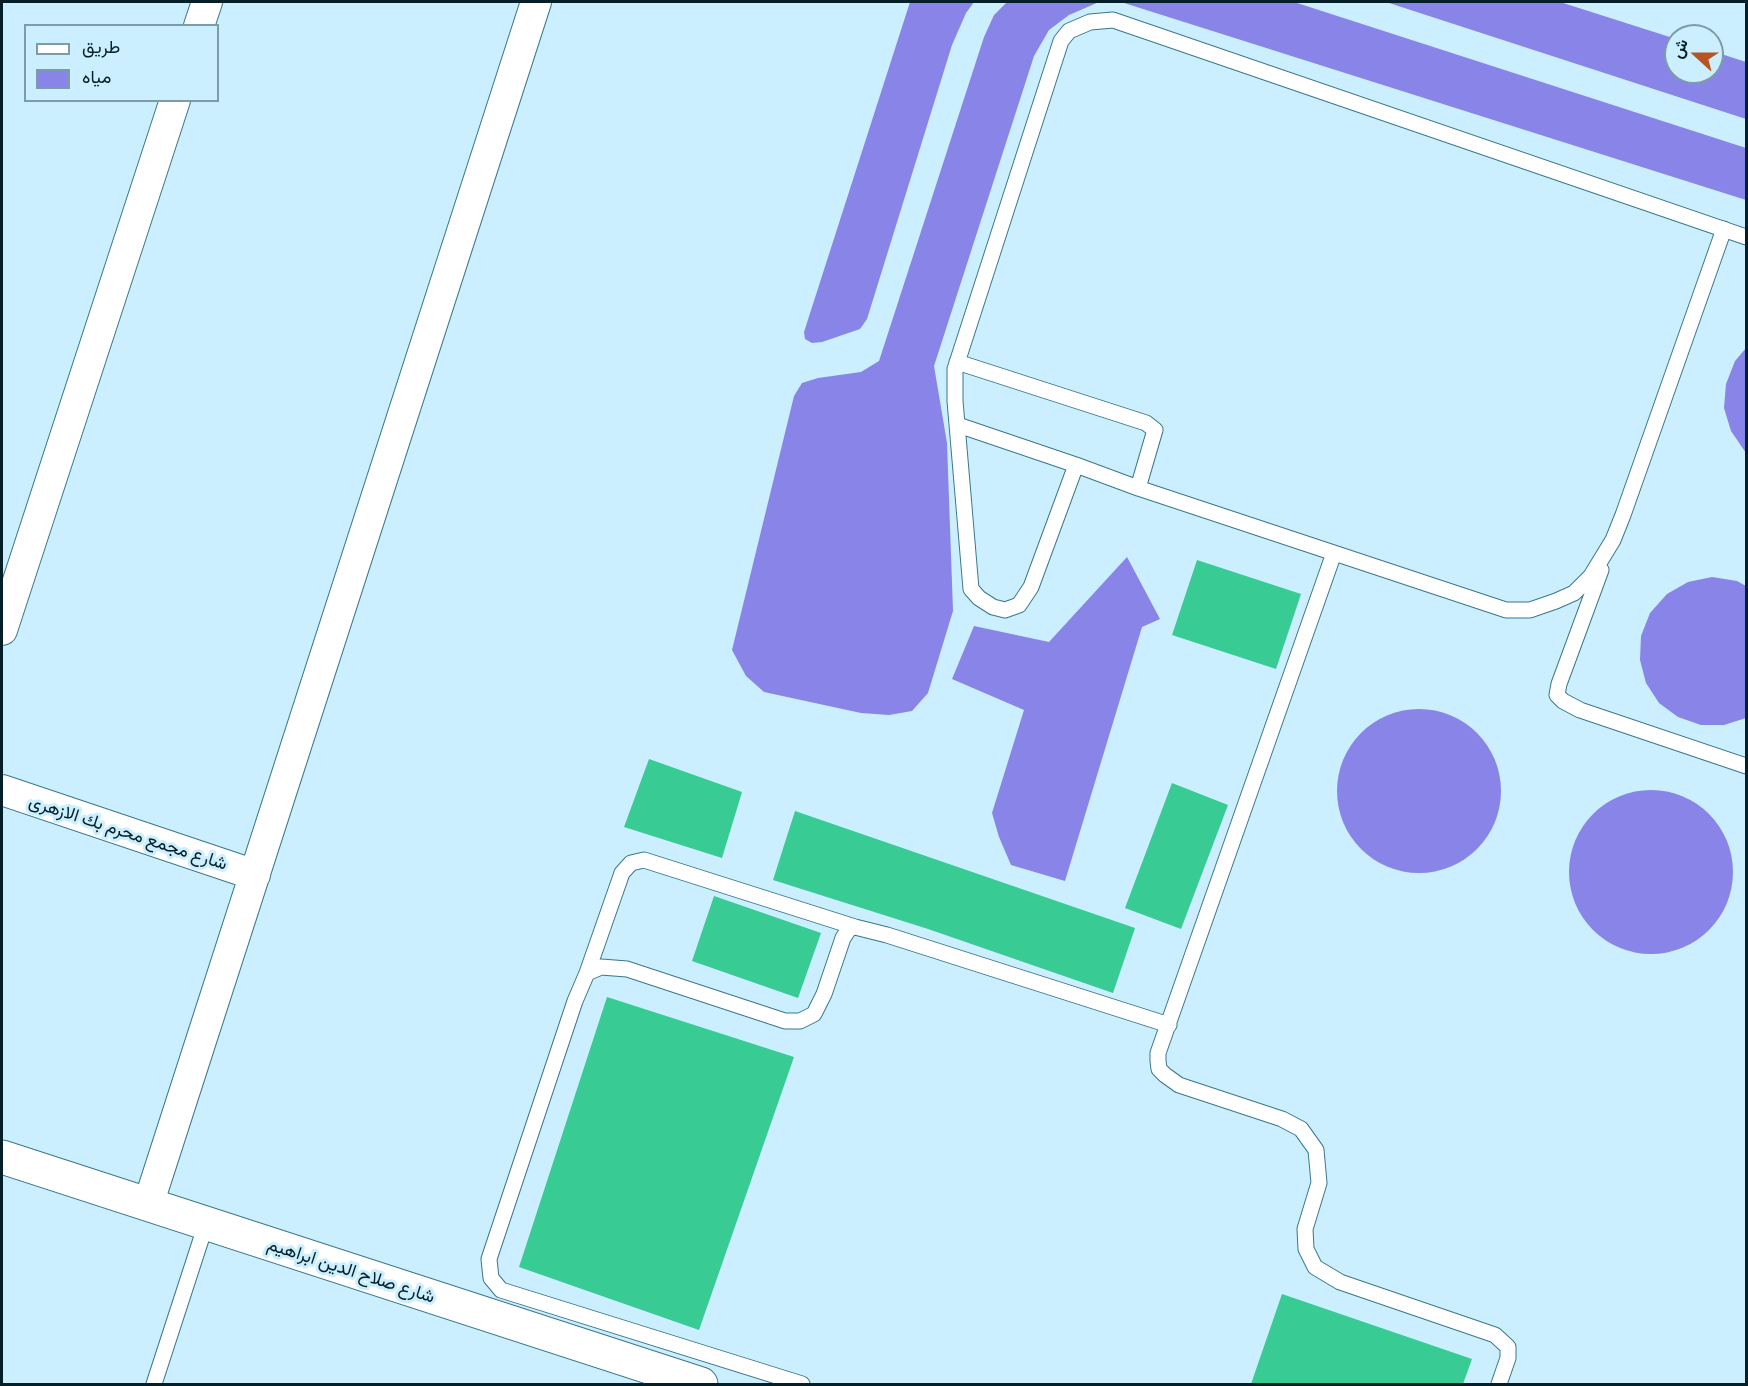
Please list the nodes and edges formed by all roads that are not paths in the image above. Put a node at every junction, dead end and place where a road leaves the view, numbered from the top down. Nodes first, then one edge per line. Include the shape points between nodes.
1 (207, 2) edge
2 (536, 2) edge
3 (200, 24) edge
4 (173, 102) edge
5 (1724, 229) junction
6 (1746, 237) edge
7 (957, 362) junction
8 (958, 425) junction
9 (1076, 465) junction
10 (1138, 488) junction
11 (1613, 540) junction
12 (1334, 553) junction
13 (2, 630) edge
14 (1746, 766) edge
15 (2, 790) edge
16 (255, 875) junction
17 (855, 927) junction
18 (587, 973) junction
19 (1168, 1025) junction
20 (2, 1157) edge
21 (148, 1205) junction
22 (206, 1224) junction
23 (154, 1384) edge
24 (701, 1384) edge
25 (802, 1384) edge
26 (1499, 1384) edge

1 - 3 street
2 - 16 street
4 - 13 street
5 - 6 lane
5 - 7 lane via 1113,20 1090,22 1069,31 1061,41
5 - 11 lane
7 - 8 lane via 954,385
7 - 10 lane via 1152,426 1154,439
8 - 9 lane
8 - 9 lane via 971,589 993,607 1005,610 1019,605 1030,587
9 - 10 lane
10 - 12 lane
11 - 12 lane via 1591,576 1574,593 1530,610 1506,610
11 - 14 lane via 1557,694 1563,702 1580,710
12 - 19 lane
15 - 16 street, شارع مجمع محرم بك الازهرى
16 - 21 street
17 - 18 lane via 843,938 814,1014 800,1021 785,1021 627,969 601,967
17 - 18 lane via 644,860 632,863 622,873
17 - 19 lane
18 - 25 lane via 489,1259 491,1278 501,1290
19 - 26 lane via 1158,1061 1159,1069 1170,1080 1282,1119 1301,1129 1316,1150 1319,1182 1305,1229 1306,1250 1315,1267 1340,1282 1503,1340 1508,1358
20 - 21 street, شارع صلاح الدين ابراهيم
21 - 22 street, شارع صلاح الدين ابراهيم
22 - 23 lane
22 - 24 street, شارع صلاح الدين ابراهيم

